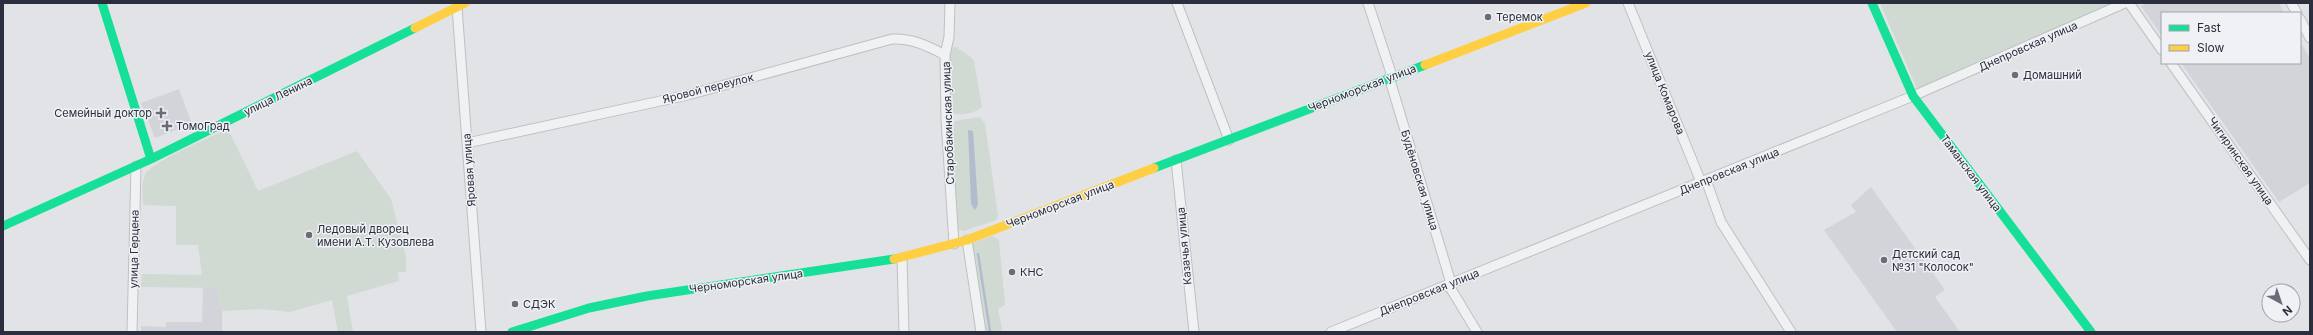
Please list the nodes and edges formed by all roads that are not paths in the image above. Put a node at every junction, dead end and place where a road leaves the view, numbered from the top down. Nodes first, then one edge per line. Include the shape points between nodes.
1 (102, 3) edge
2 (950, 3) edge
3 (1177, 3) edge
4 (1368, 3) edge
5 (1586, 3) edge
6 (1628, 3) edge
7 (1872, 3) edge
8 (2125, 3) edge
9 (2129, 3) edge
10 (2291, 3) edge
11 (462, 4) edge
12 (2296, 12) edge
13 (2301, 21) edge
14 (2310, 38) edge
15 (2161, 49) edge
16 (945, 55) junction
17 (2172, 64) edge
18 (1391, 77) junction
19 (1913, 96) junction
20 (1229, 140) junction
21 (467, 143) junction
22 (151, 159) junction
23 (1176, 160) junction
24 (136, 166) junction
25 (1704, 182) junction
26 (3, 226) edge
27 (967, 240) junction
28 (954, 244) junction
29 (902, 258) junction
30 (2310, 260) edge
31 (1449, 284) junction
32 (132, 332) edge
33 (481, 332) edge
34 (512, 332) edge
35 (904, 332) edge
36 (981, 332) edge
37 (1194, 332) edge
38 (1332, 332) edge
39 (1477, 332) edge
40 (1791, 332) edge
41 (2091, 332) edge

1 - 22 street
2 - 16 street, Старобакинская улица via 949,37
3 - 20 street
4 - 18 street, Будёновская улица
5 - 18 street, Черноморская улица
6 - 25 street, улица Комарова
7 - 19 street, Таманская улица
8 - 19 street, Днепровская улица
9 - 15 street
10 - 12 street
11 - 21 street, Яровая улица
11 - 22 street, улица Ленина
13 - 14 street
16 - 21 street, Яровой переулок via 921,43 892,39 688,94
16 - 28 street, Старобакинская улица via 946,119
17 - 30 street, Чигиринская улица
18 - 20 street, Черноморская улица
18 - 31 street, Будёновская улица
19 - 25 street, Днепровская улица
19 - 41 street, Таманская улица
20 - 23 street, Черноморская улица
21 - 33 street, Яровая улица
22 - 24 street, улица Ленина
23 - 27 street, Черноморская улица
23 - 37 street, Казачья улица
24 - 26 street, улица Ленина
24 - 32 street, улица Герцена
25 - 31 street, Днепровская улица
25 - 40 street, улица Комарова via 1721,222
27 - 28 street, Черноморская улица
27 - 36 street
28 - 29 street, Черноморская улица
29 - 34 street, Черноморская улица via 648,296 589,308
29 - 35 street
31 - 38 street, Днепровская улица
31 - 39 street, Будёновская улица

